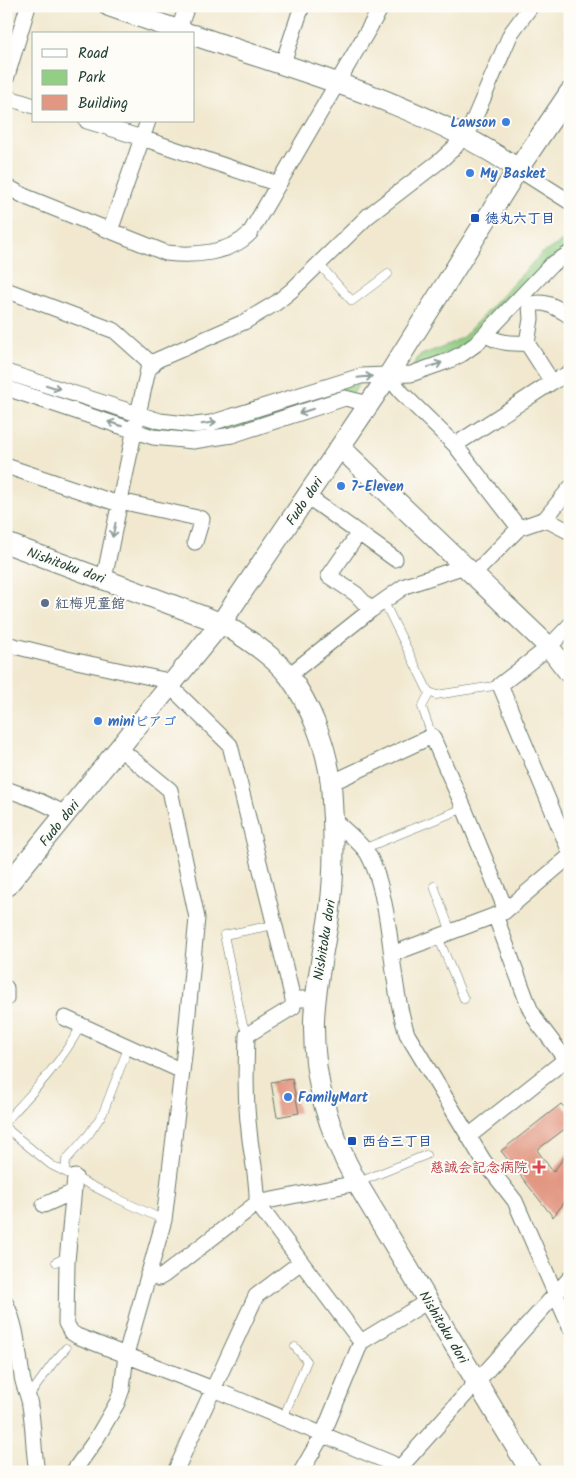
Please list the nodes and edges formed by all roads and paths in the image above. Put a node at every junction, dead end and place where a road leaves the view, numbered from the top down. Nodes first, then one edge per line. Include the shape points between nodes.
1 (28, 6) edge
2 (109, 6) edge
3 (187, 6) edge
4 (302, 6) edge
5 (382, 6) edge
6 (531, 6) edge
7 (182, 32) edge
8 (185, 32) edge
9 (195, 36) edge
10 (282, 66) junction
11 (6, 79) edge
12 (337, 84) junction
13 (570, 92) edge
14 (6, 97) edge
15 (32, 105) edge
16 (89, 122) edge
17 (148, 122) edge
18 (464, 136) junction
19 (142, 138) junction
20 (518, 169) junction
21 (278, 184) junction
22 (6, 186) edge
23 (570, 202) edge
24 (110, 231) junction
25 (570, 253) edge
26 (319, 264) junction
27 (388, 274) dead end
28 (6, 290) edge
29 (525, 301) junction
30 (570, 316) edge
31 (486, 334) junction
32 (527, 343) junction
33 (153, 365) junction
34 (6, 372) edge
35 (570, 373) edge
36 (388, 376) junction
37 (552, 382) junction
38 (6, 388) edge
39 (369, 404) junction
40 (138, 414) junction
41 (134, 431) junction
42 (455, 445) junction
43 (340, 447) junction
44 (6, 466) edge
45 (570, 488) edge
46 (307, 496) junction
47 (119, 502) junction
48 (545, 519) junction
49 (519, 528) junction
50 (570, 532) edge
51 (359, 533) junction
52 (195, 542) dead end
53 (6, 543) edge
54 (395, 559) dead end
55 (470, 570) junction
56 (104, 579) junction
57 (377, 606) junction
58 (221, 623) junction
59 (570, 625) edge
60 (6, 644) edge
61 (549, 647) junction
62 (570, 674) edge
63 (288, 676) junction
64 (172, 684) junction
65 (500, 685) junction
66 (430, 692) junction
67 (432, 736) junction
68 (120, 748) junction
69 (331, 783) junction
70 (6, 789) edge
71 (464, 808) junction
72 (66, 814) junction
73 (332, 818) junction
74 (363, 848) junction
75 (570, 854) edge
76 (434, 886) dead end
77 (6, 887) edge
78 (500, 914) junction
79 (274, 925) junction
80 (444, 934) junction
81 (392, 954) junction
82 (293, 999) junction
83 (315, 999) junction
84 (464, 999) dead end
85 (65, 1018) dead end
86 (80, 1025) junction
87 (247, 1034) junction
88 (128, 1048) junction
89 (569, 1060) edge
90 (182, 1070) junction
91 (6, 1122) edge
92 (6, 1128) edge
93 (465, 1138) junction
94 (426, 1155) dead end
95 (71, 1180) junction
96 (357, 1183) junction
97 (257, 1203) junction
98 (44, 1206) dead end
99 (164, 1220) junction
100 (301, 1262) junction
101 (148, 1274) junction
102 (570, 1278) edge
103 (555, 1294) junction
104 (428, 1301) junction
105 (6, 1304) edge
106 (570, 1327) edge
107 (11, 1334) edge
108 (361, 1342) junction
109 (295, 1347) dead end
110 (66, 1348) dead end
111 (126, 1354) junction
112 (477, 1381) junction
113 (213, 1389) junction
114 (28, 1396) junction
115 (283, 1418) junction
116 (323, 1434) junction
117 (399, 1470) edge
118 (37, 1472) edge
119 (72, 1472) edge
120 (175, 1472) edge
121 (300, 1472) edge
122 (531, 1472) edge

1 - 11 street
2 - 7 street
3 - 8 street
4 - 10 street
5 - 12 street
6 - 18 street via 508,39
9 - 10 street
10 - 12 street
12 - 18 street via 402,107
12 - 21 street
13 - 20 street, Fudo dori
14 - 15 street
16 - 19 street
17 - 19 street
18 - 20 street
18 - 26 street via 441,160 368,216
19 - 21 street
19 - 24 street
20 - 23 street
20 - 36 street, Fudo dori
21 - 24 street via 250,233 234,245 204,253 166,253
22 - 24 street
25 - 29 street via 551,265
26 - 27 lane via 352,301
26 - 33 street via 276,303 244,322 157,360
28 - 33 street via 115,331
29 - 30 street via 552,305
29 - 31 street
29 - 32 street via 531,319
31 - 32 street via 514,344
36 -> 31 street via 411,374 448,361
32 - 37 street
33 - 40 street via 148,370
34 -> 40 street
35 - 37 street
36 - 39 street, Fudo dori
40 -> 36 street via 177,424 211,423 361,376
36 - 42 street
37 - 42 street
41 -> 38 street
39 -> 41 street via 345,398 212,439 174,440
39 - 43 street, Fudo dori
40 - 41 street
41 - 47 street
42 - 49 street
43 - 46 street, Fudo dori
43 - 55 street
44 - 47 street
45 - 48 street
46 - 51 street
46 - 58 street, Fudo dori
47 - 52 street via 202,518
47 -> 56 street
48 - 49 street
48 - 50 street
49 - 55 street
51 - 54 street
51 - 57 street via 329,576
53 - 56 street, Nishitoku dori
55 - 57 street via 405,586
55 - 61 street
56 - 58 street, Nishitoku dori
57 - 63 street
57 - 66 lane
58 - 63 street, Nishitoku dori via 256,646
58 - 64 street, Fudo dori
59 - 61 street
60 - 64 street
61 - 62 street
61 - 65 street
63 - 69 street, Nishitoku dori via 316,727
64 - 68 street, Fudo dori
64 - 79 street via 230,744
65 - 66 lane via 436,695
65 - 75 street
66 - 67 lane via 422,707
67 - 69 street
67 - 71 street
68 - 72 street, Fudo dori
68 - 90 street via 170,790 195,902 197,918
69 - 73 street, Nishitoku dori
70 - 72 street
71 - 74 lane
71 - 78 street via 503,903
72 - 77 street, Fudo dori
73 - 74 street
73 - 83 street, Nishitoku dori via 332,887
74 - 81 street via 376,871 382,891
75 - 78 street
76 - 80 lane
78 - 80 street
78 - 89 street via 530,1009
79 - 82 street
79 - 87 lane via 224,935
80 - 81 street
80 - 84 lane
81 - 93 street via 400,1013 407,1034
82 - 83 street
82 - 87 street via 293,1007
83 - 96 street, Nishitoku dori via 315,1044 321,1091 335,1138
85 - 86 street
86 - 88 street
86 - 91 lane via 70,1046
87 - 97 street via 246,1097 250,1147 258,1184
88 - 90 street
88 - 95 lane via 103,1112 66,1160
89 - 93 street
90 - 99 street
92 - 95 lane
93 - 103 street via 515,1201
94 - 96 lane
95 - 98 street
95 - 99 lane
95 - 111 street via 62,1259 66,1323 75,1339
96 - 97 street
96 - 104 street, Nishitoku dori
97 - 100 street
97 - 101 street via 164,1275 159,1278
99 - 101 street
100 - 108 street
100 - 113 street via 256,1296
101 - 111 street
102 - 103 street
103 - 106 street
103 - 112 street
104 - 108 street
104 - 112 street, Nishitoku dori
105 - 107 street via 10,1312
107 - 114 street
108 - 116 street
109 - 115 lane via 307,1361
110 - 114 lane
111 - 113 street
111 - 119 street via 117,1404
112 - 117 street
112 - 122 street, Nishitoku dori
113 - 115 street
113 - 120 street
114 - 118 street
115 - 116 street
116 - 117 street
116 - 121 street

